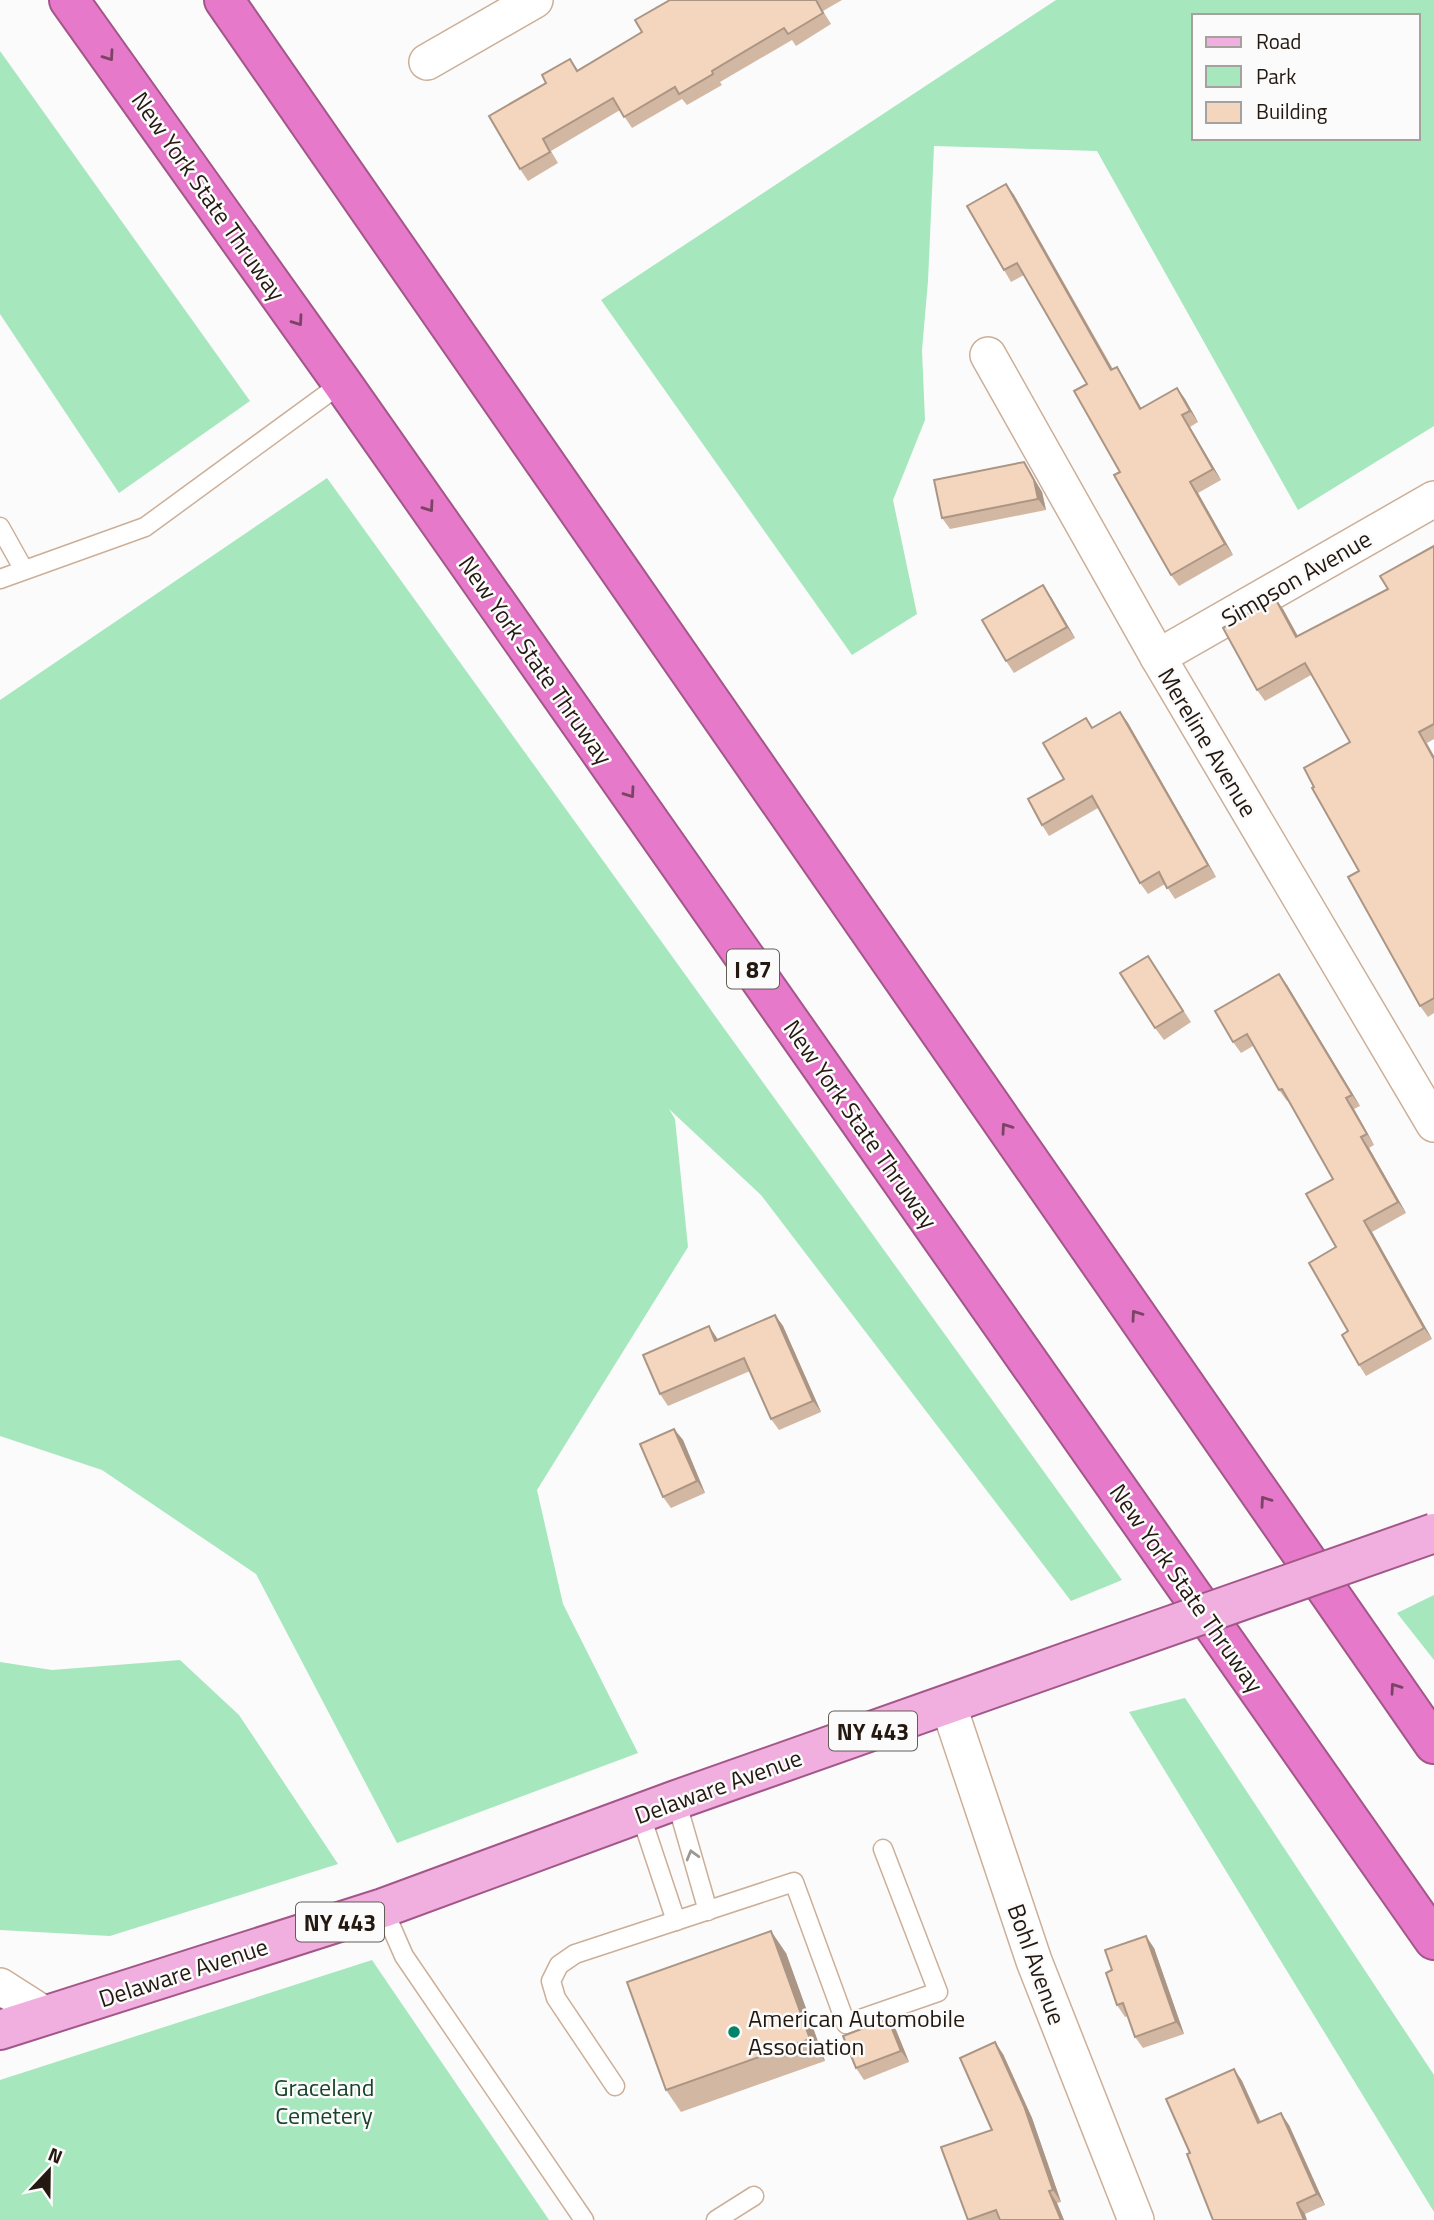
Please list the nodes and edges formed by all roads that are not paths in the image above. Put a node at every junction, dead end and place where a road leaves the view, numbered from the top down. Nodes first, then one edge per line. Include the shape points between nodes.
1 (69, 0) edge
2 (224, 0) edge
3 (535, 0) edge
4 (427, 62) dead end
5 (988, 355) dead end
6 (342, 383) junction
7 (1434, 499) edge
8 (0, 527) edge
9 (24, 570) junction
10 (0, 579) edge
11 (1158, 657) junction
12 (1434, 1124) edge
13 (1434, 1533) edge
14 (948, 1704) junction
15 (1434, 1744) edge
16 (676, 1800) junction
17 (640, 1813) junction
18 (883, 1849) dead end
19 (383, 1908) junction
20 (708, 1910) junction
21 (676, 1921) junction
22 (1434, 1940) edge
23 (0, 1986) edge
24 (47, 2016) junction
25 (0, 2030) edge
26 (615, 2086) dead end
27 (754, 2196) dead end
28 (584, 2220) edge
29 (716, 2220) edge
30 (1136, 2220) edge

1 -> 6 highway, New York State Thruway / I 87
15 -> 2 highway
3 - 4 street
5 - 11 street, Mereline Avenue
6 - 9 lane via 145,527
6 -> 22 highway, New York State Thruway / I 87
7 - 11 street, Simpson Avenue
8 - 9 lane
9 - 10 lane
11 - 12 street, Mereline Avenue
13 - 14 main road, Delaware Avenue / NY 443, bridge
14 - 16 main road, Delaware Avenue / NY 443
14 - 30 street, Bohl Avenue via 1034,1961
16 - 17 main road, Delaware Avenue / NY 443
20 -> 16 lane
17 - 19 main road, Delaware Avenue / NY 443
17 - 21 lane
18 - 20 lane via 939,1992 860,2020 846,2024 794,1882
19 - 24 main road, Delaware Avenue / NY 443
19 - 28 lane via 404,1956
20 - 21 lane
21 - 26 lane via 575,1954 559,1965 551,1981 556,1998
23 - 24 street
24 - 25 main road, Delaware Avenue / NY 443
27 - 29 lane

